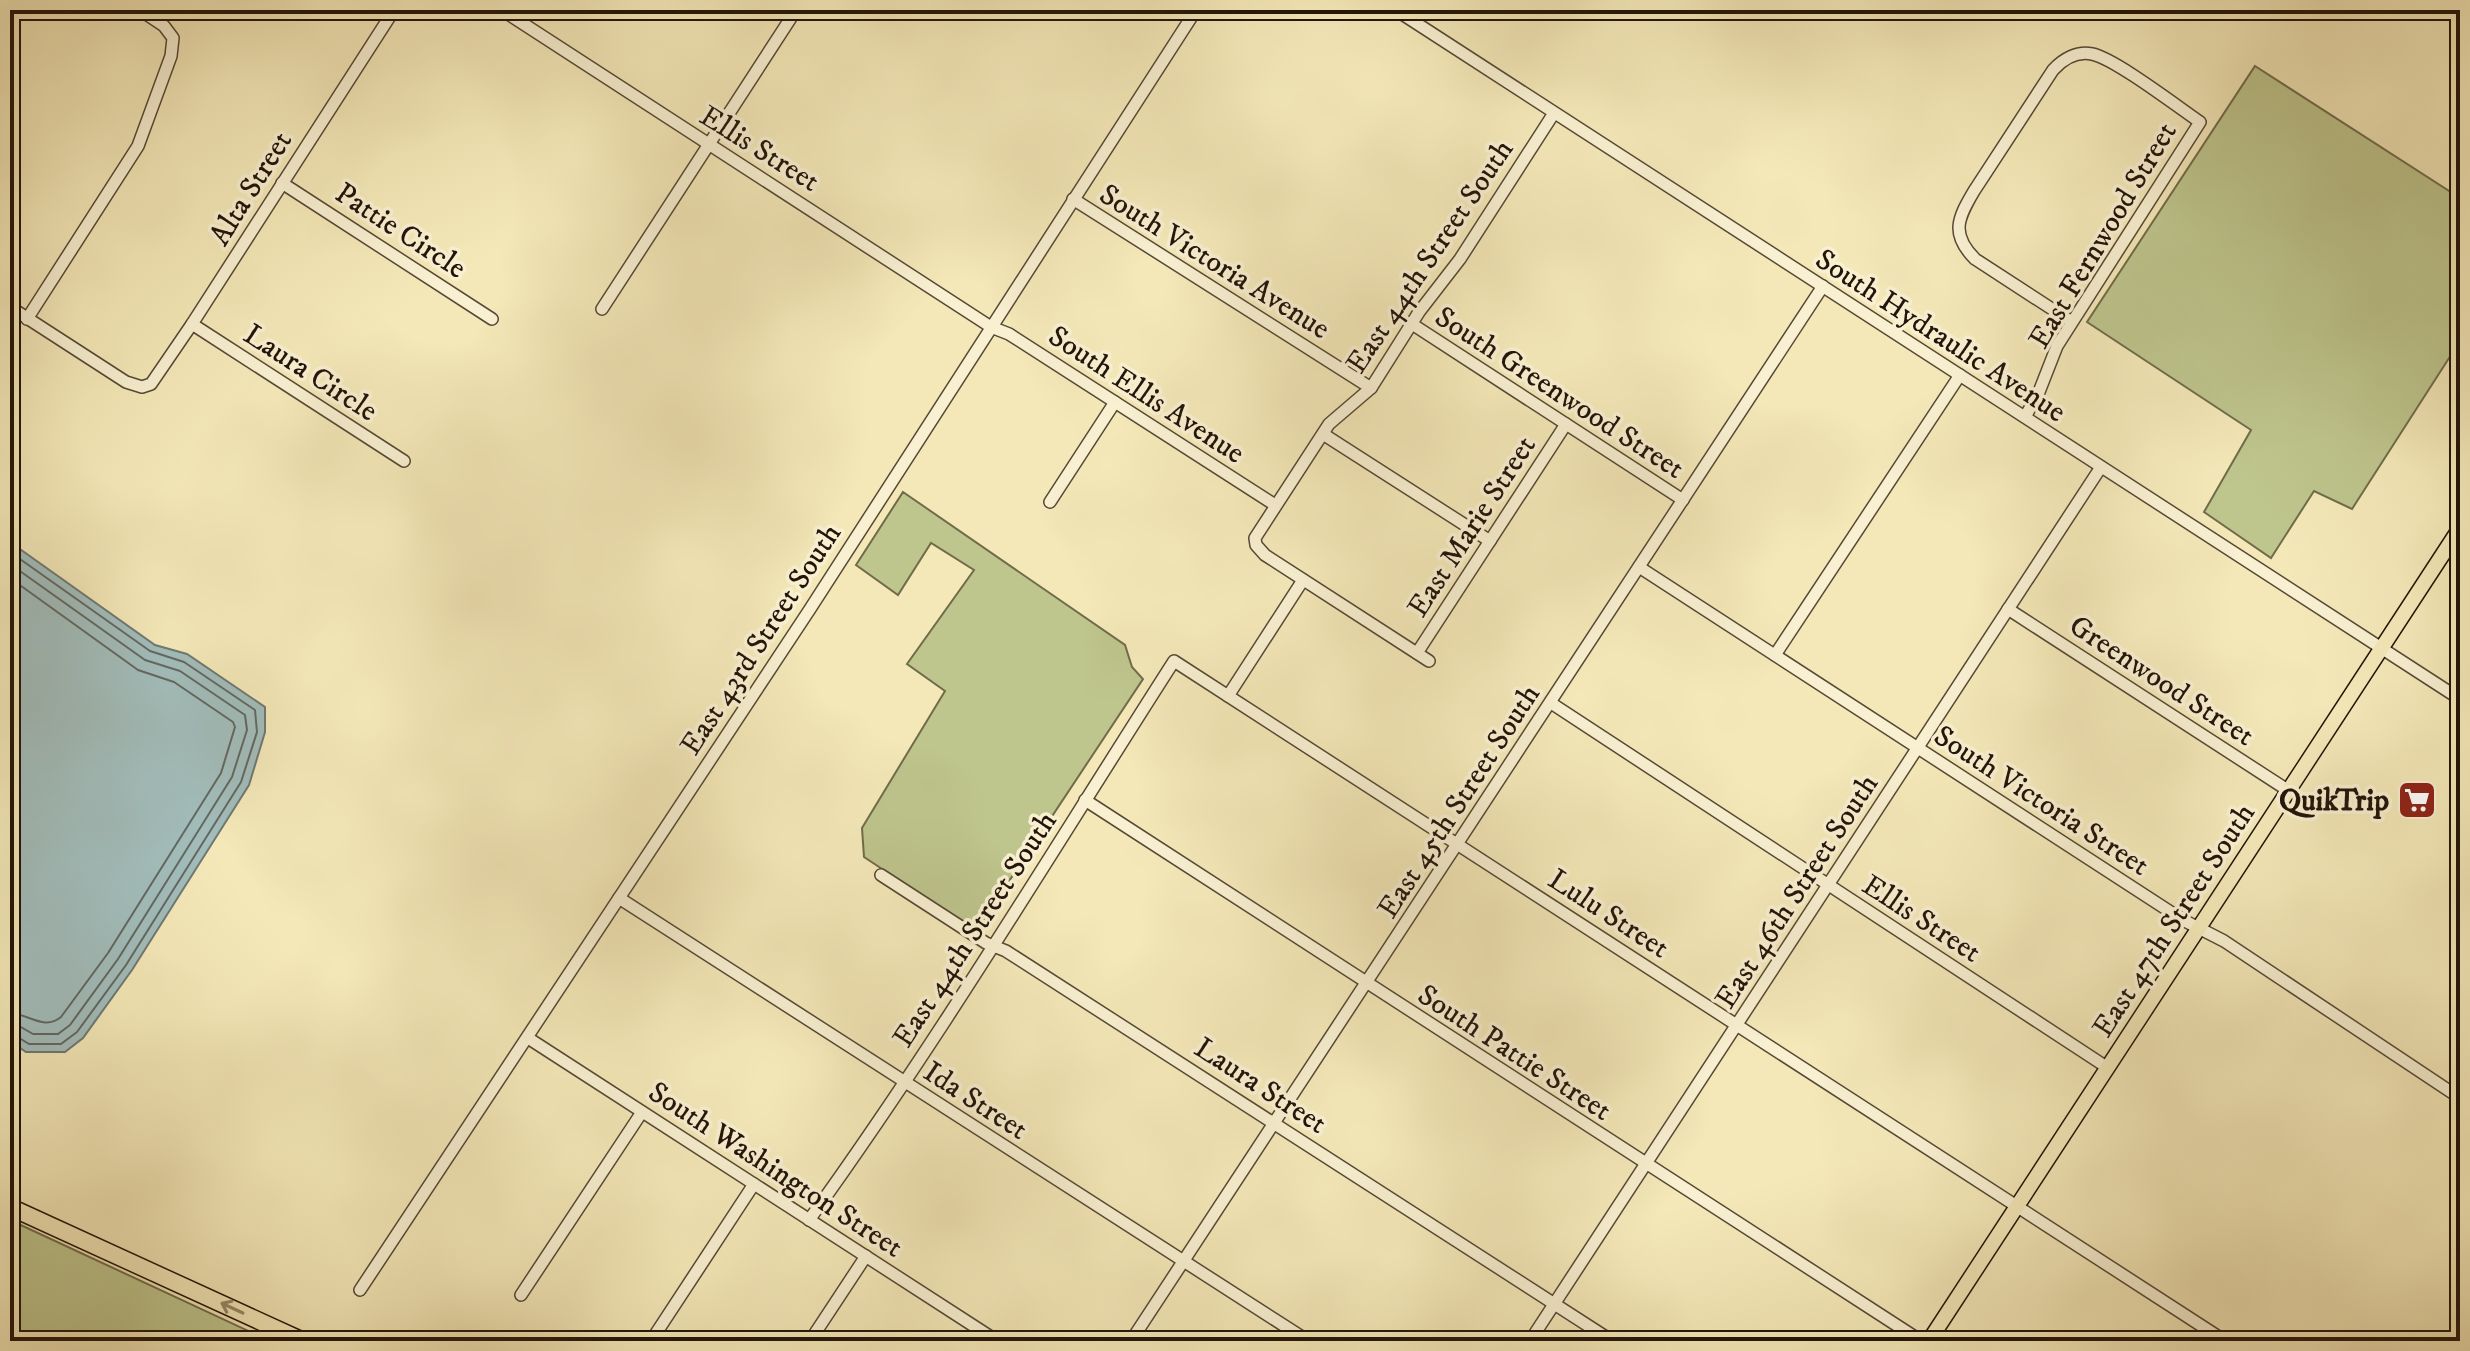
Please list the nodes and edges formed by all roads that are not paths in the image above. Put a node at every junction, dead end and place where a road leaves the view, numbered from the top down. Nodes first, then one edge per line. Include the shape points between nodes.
1 (140, 10) edge
2 (394, 10) edge
3 (502, 10) edge
4 (796, 10) edge
5 (1196, 10) edge
6 (1396, 10) edge
7 (1554, 113) junction
8 (709, 144) junction
9 (282, 183) junction
10 (1073, 199) junction
11 (1823, 286) junction
12 (10, 307) edge
13 (602, 309) dead end
14 (27, 319) junction
15 (492, 319) dead end
16 (2072, 322) junction
17 (192, 324) junction
18 (1412, 324) junction
19 (991, 327) junction
20 (1960, 375) junction
21 (1371, 388) junction
22 (1115, 402) junction
23 (2025, 417) junction
24 (1566, 424) junction
25 (1323, 434) junction
26 (404, 461) dead end
27 (2101, 467) junction
28 (1683, 500) junction
29 (1050, 502) dead end
30 (1275, 505) junction
31 (2460, 528) edge
32 (1490, 541) junction
33 (1639, 567) junction
34 (1303, 580) junction
35 (2008, 609) junction
36 (2382, 648) junction
37 (1417, 653) junction
38 (1775, 655) junction
39 (1174, 661) joint
40 (1429, 661) dead end
41 (1228, 696) junction
42 (2460, 699) edge
43 (1551, 703) junction
44 (1917, 748) junction
45 (2289, 791) junction
46 (1085, 800) junction
47 (1458, 844) junction
48 (881, 875) dead end
49 (1828, 886) junction
50 (619, 898) junction
51 (2199, 928) junction
52 (992, 945) junction
53 (1366, 984) junction
54 (1737, 1025) junction
55 (528, 1038) junction
56 (2108, 1068) junction
57 (904, 1082) junction
58 (2460, 1098) edge
59 (642, 1112) junction
60 (1275, 1122) junction
61 (1646, 1165) junction
62 (754, 1184) junction
63 (2017, 1206) junction
64 (10, 1207) edge
65 (809, 1220) junction
66 (866, 1256) junction
67 (1184, 1261) junction
68 (360, 1290) dead end
69 (521, 1295) dead end
70 (1555, 1304) junction
71 (978, 1329) junction
72 (303, 1341) edge
73 (651, 1341) edge
74 (810, 1341) edge
75 (970, 1341) edge
76 (997, 1341) edge
77 (1131, 1341) edge
78 (1308, 1341) edge
79 (1530, 1341) edge
80 (1612, 1341) edge
81 (1921, 1341) edge
82 (1929, 1341) edge
83 (2225, 1341) edge

1 - 14 street via 172,34 171,56 138,146
2 - 9 street, Alta Street
3 - 8 street, Ellis Street
4 - 8 street
5 - 10 street, East 43rd Street South
6 - 7 street, South Hydraulic Avenue
7 - 11 street, South Hydraulic Avenue
7 - 18 street, East 44th Street South
8 - 13 street
8 - 19 street, Ellis Street
9 - 15 street, Pattie Circle
9 - 17 street, Alta Street
10 - 19 street, East 43rd Street South
10 - 21 street, South Victoria Avenue
11 - 20 street, South Hydraulic Avenue
11 - 28 street, East 45th Street South
12 - 14 street
14 - 17 street, Alta Street via 142,387 151,384
16 - 16 street, East Fernwood Street via 2200,122 2092,54 2060,61 1960,219 1959,237 1975,259
16 - 23 street, East Fernwood Street
17 - 26 street, Laura Circle
18 - 21 street, East 44th Street South
18 - 24 street, South Greenwood Street
19 - 22 street, South Ellis Avenue
19 - 50 street, East 43rd Street South
20 - 23 street, South Hydraulic Avenue
20 - 38 street
21 - 25 street, East 44th Street South
22 - 29 street
22 - 30 street, South Ellis Avenue
23 - 27 street, South Hydraulic Avenue
24 - 28 street, South Greenwood Street
24 - 32 street, East Marie Street
25 - 30 street, East 44th Street South
25 - 32 street
27 - 35 street, East 46th Street South
27 - 36 street, South Hydraulic Avenue
28 - 33 street, East 45th Street South
30 - 34 street, East 44th Street South via 1256,545
31 - 36 main road, East 47th Street South
32 - 37 street, East Marie Street
33 - 38 street, South Victoria Street
33 - 43 street, East 45th Street South
34 - 37 street
34 - 41 street
35 - 44 street, East 46th Street South
35 - 45 street, Greenwood Street
36 - 42 street, South Hydraulic Avenue
36 - 45 main road, East 47th Street South
37 - 40 street
38 - 44 street, South Victoria Street
39 - 41 street, Lulu Street
39 - 46 street, East 44th Street South
41 - 47 street, Lulu Street
43 - 47 street, East 45th Street South
43 - 49 street, Ellis Street
44 - 49 street, East 46th Street South
44 - 51 street, South Victoria Street
45 - 51 main road, East 47th Street South
46 - 52 street, East 44th Street South
46 - 53 street, South Pattie Street
47 - 53 street, East 45th Street South
47 - 54 street, Lulu Street
48 - 52 street, Laura Street
49 - 54 street, East 46th Street South
49 - 56 street, Ellis Street
50 - 55 street, East 43rd Street South
50 - 57 street, Ida Street
51 - 56 main road, East 47th Street South
51 - 58 street, South Victoria Street
52 - 57 street, East 44th Street South
52 - 60 street, Laura Street
53 - 60 street, East 45th Street South
53 - 61 street, South Pattie Street
54 - 61 street, East 46th Street South
54 - 63 street, Lulu Street
55 - 59 street, South Washington Street
55 - 68 street, East 43rd Street South
56 - 63 main road, East 47th Street South
57 - 65 street, East 44th Street South
57 - 67 street, Ida Street
59 - 62 street, South Washington Street
59 - 69 street
60 - 67 street, East 45th Street South
60 - 70 street, Laura Street
61 - 70 street, East 46th Street South
61 - 81 street, South Pattie Street
62 - 65 street, South Washington Street
62 - 73 street
63 - 82 main road, East 47th Street South
63 - 83 street, Lulu Street
72 -> 64 highway
65 - 66 street, South Washington Street
66 - 71 street, South Washington Street
66 - 74 street
67 - 77 street, East 45th Street South
67 - 78 street, Ida Street
70 - 79 street, East 46th Street South
70 - 80 street, Laura Street
71 - 75 street
71 - 76 street, South Washington Street

